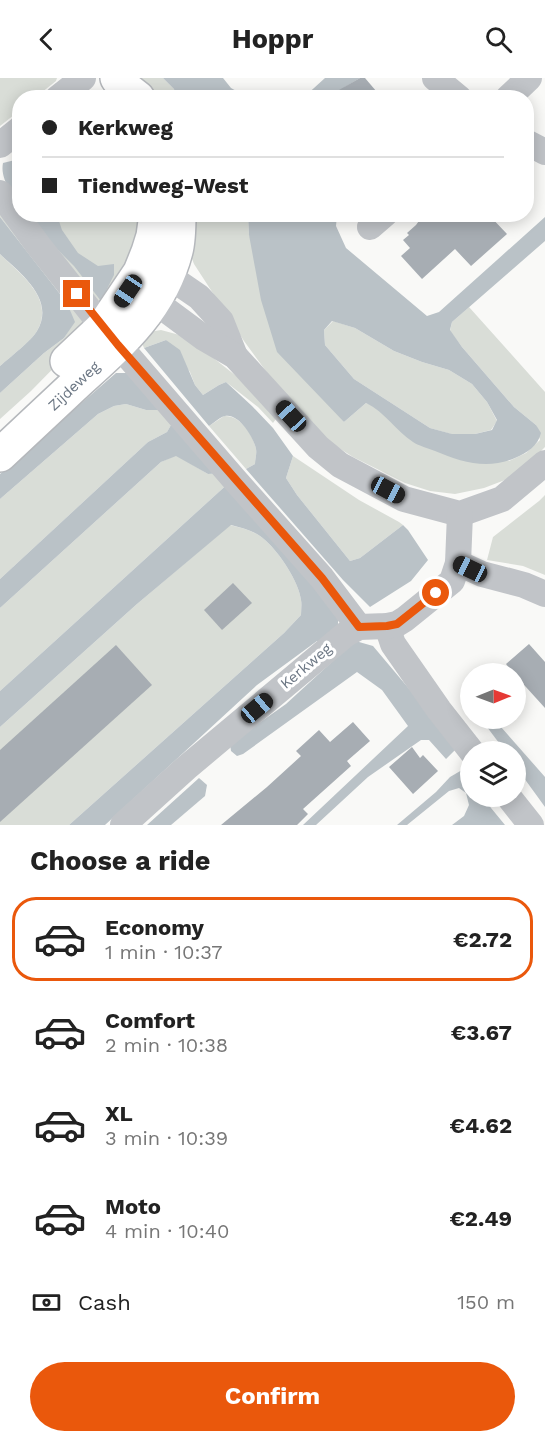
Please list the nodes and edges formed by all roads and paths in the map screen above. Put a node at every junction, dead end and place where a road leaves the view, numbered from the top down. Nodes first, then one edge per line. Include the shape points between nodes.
1 (82, 78) edge
2 (435, 78) edge
3 (529, 78) edge
4 (68, 90) edge
5 (449, 90) edge
6 (516, 90) edge
7 (12, 135) edge
8 (0, 145) edge
9 (0, 193) edge
10 (12, 209) edge
11 (21, 222) edge
12 (155, 222) edge
13 (178, 222) edge
14 (154, 283) junction
15 (111, 336) junction
16 (0, 424) edge
17 (0, 455) edge
18 (545, 463) edge
19 (460, 514) junction
20 (458, 563) junction
21 (545, 594) edge
22 (387, 626) junction
23 (345, 630) junction
24 (463, 741) edge
25 (517, 807) edge
26 (123, 825) edge
27 (531, 825) edge

1 - 4 street
2 - 5 street
3 - 6 street
7 - 8 street
9 - 10 street
11 - 15 street
12 - 14 main road, Zijdeweg via 148,252
13 - 14 main road, Zijdeweg via 176,250
14 - 15 main road, Zijdeweg via 140,322
14 - 19 street via 204,338 235,356 318,447 340,465 404,499
15 - 16 main road, Zijdeweg
15 - 17 main road, Zijdeweg
15 - 23 street via 322,578
18 - 19 street via 502,499
19 - 20 street
20 - 21 street
20 - 22 street via 452,581 405,619
22 - 23 street
22 - 24 street via 393,644
23 - 26 street, Kerkweg
25 - 27 street

